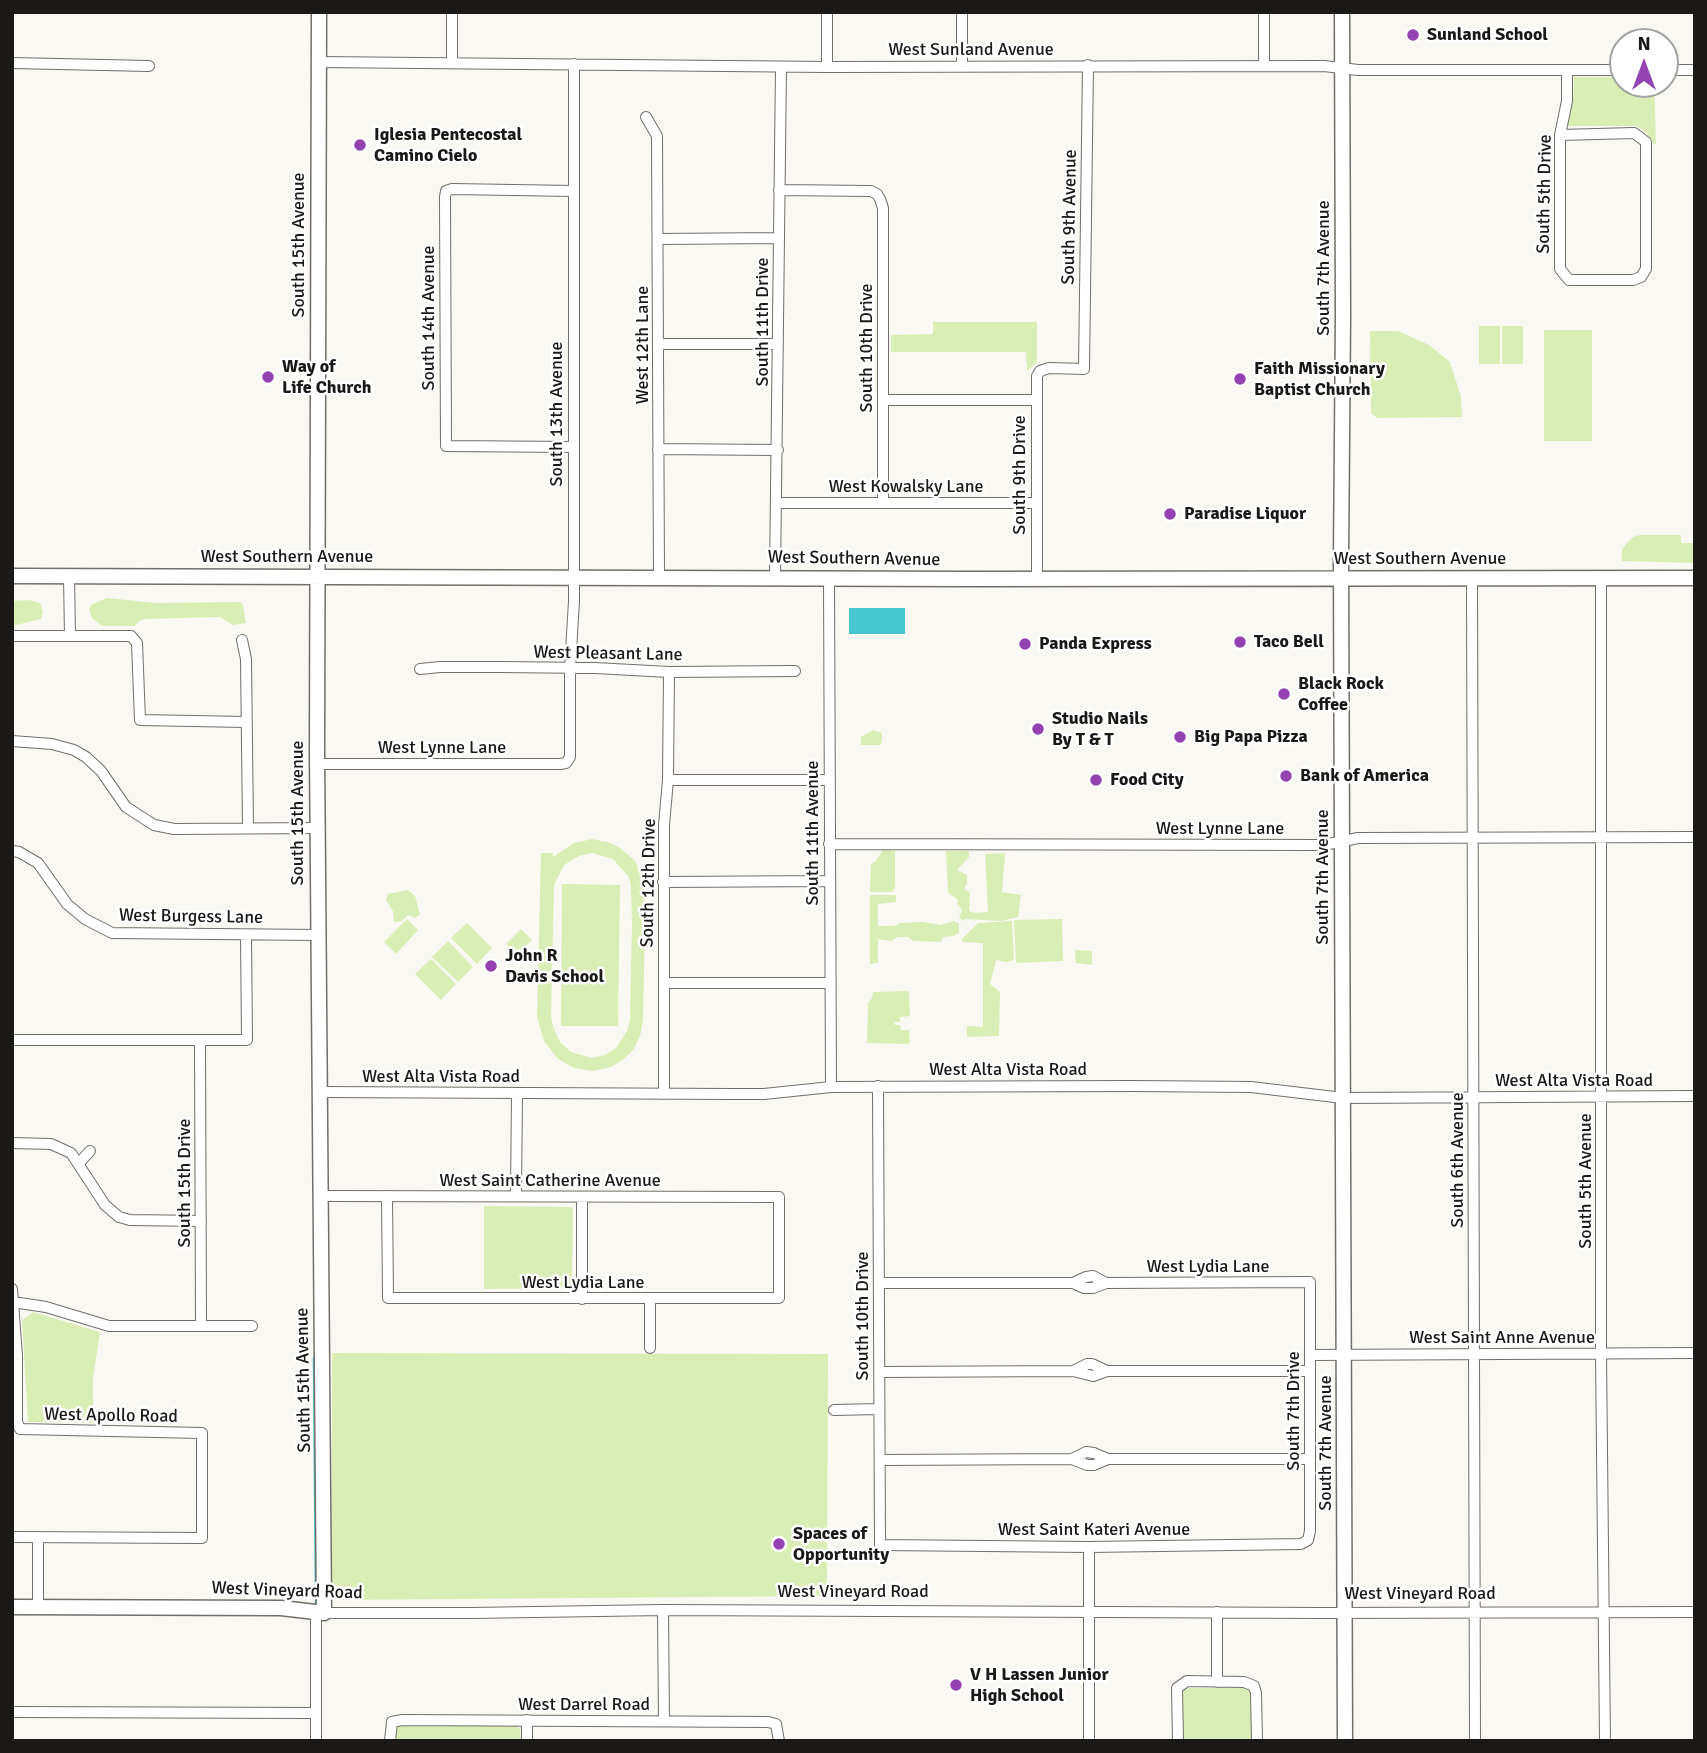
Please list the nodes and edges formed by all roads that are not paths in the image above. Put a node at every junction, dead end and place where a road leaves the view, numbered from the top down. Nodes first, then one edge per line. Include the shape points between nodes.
1 (319, 12) edge
2 (452, 12) edge
3 (827, 12) edge
4 (962, 12) edge
5 (1264, 12) edge
6 (1342, 12) edge
7 (319, 62) junction
8 (12, 63) edge
9 (452, 63) junction
10 (574, 64) junction
11 (1088, 65) junction
12 (149, 66) dead end
13 (781, 66) junction
14 (961, 66) junction
15 (1264, 66) junction
16 (827, 67) junction
17 (1342, 68) junction
18 (1567, 70) junction
19 (1609, 70) edge
20 (646, 117) dead end
21 (1560, 135) junction
22 (779, 190) junction
23 (573, 191) junction
24 (779, 238) junction
25 (658, 239) junction
26 (659, 344) junction
27 (778, 344) junction
28 (1040, 371) joint
29 (883, 400) junction
30 (1036, 400) junction
31 (572, 447) junction
32 (658, 449) junction
33 (778, 450) junction
34 (777, 503) junction
35 (883, 503) junction
36 (1036, 503) junction
37 (12, 576) edge
38 (69, 576) junction
39 (317, 576) junction
40 (574, 577) junction
41 (659, 577) junction
42 (775, 578) junction
43 (829, 578) junction
44 (1037, 579) junction
45 (1341, 579) junction
46 (1472, 579) junction
47 (1601, 579) junction
48 (1695, 579) edge
49 (12, 636) edge
50 (70, 636) junction
51 (242, 640) dead end
52 (570, 668) junction
53 (419, 669) dead end
54 (795, 671) dead end
55 (669, 672) junction
56 (246, 722) junction
57 (12, 741) edge
58 (566, 763) joint
59 (317, 764) junction
60 (668, 780) junction
61 (829, 780) junction
62 (248, 827) junction
63 (317, 828) junction
64 (1695, 837) edge
65 (1472, 838) junction
66 (1602, 838) junction
67 (1342, 843) junction
68 (829, 844) junction
69 (12, 852) edge
70 (663, 881) junction
71 (830, 881) junction
72 (246, 935) junction
73 (317, 935) junction
74 (830, 983) junction
75 (664, 984) junction
76 (12, 1040) edge
77 (201, 1040) junction
78 (878, 1086) junction
79 (831, 1087) junction
80 (321, 1092) junction
81 (517, 1093) junction
82 (664, 1094) junction
83 (1695, 1096) edge
84 (1474, 1097) junction
85 (1602, 1097) junction
86 (1343, 1098) junction
87 (12, 1143) edge
88 (90, 1151) dead end
89 (79, 1163) junction
90 (321, 1196) junction
91 (387, 1196) junction
92 (516, 1196) junction
93 (582, 1198) junction
94 (201, 1221) junction
95 (1310, 1282) joint
96 (879, 1283) junction
97 (12, 1289) edge
98 (779, 1298) joint
99 (582, 1299) junction
100 (649, 1299) junction
101 (13, 1302) edge
102 (201, 1326) junction
103 (252, 1326) dead end
104 (649, 1348) dead end
105 (1695, 1353) edge
106 (1474, 1354) junction
107 (1601, 1354) junction
108 (1310, 1355) junction
109 (1345, 1355) junction
110 (15, 1356) edge
111 (879, 1371) junction
112 (1310, 1371) junction
113 (880, 1409) junction
114 (834, 1410) dead end
115 (1310, 1459) junction
116 (880, 1460) junction
117 (12, 1537) edge
118 (38, 1537) junction
119 (1308, 1540) joint
120 (880, 1545) joint
121 (1089, 1547) junction
122 (12, 1608) edge
123 (38, 1608) junction
124 (663, 1610) junction
125 (320, 1612) junction
126 (1089, 1612) junction
127 (1217, 1612) junction
128 (1475, 1612) junction
129 (1695, 1612) edge
130 (1345, 1613) junction
131 (1604, 1613) junction
132 (1217, 1682) junction
133 (12, 1712) edge
134 (316, 1713) junction
135 (527, 1720) junction
136 (664, 1721) junction
137 (316, 1741) edge
138 (390, 1741) edge
139 (527, 1741) edge
140 (779, 1741) edge
141 (1089, 1741) edge
142 (1178, 1741) edge
143 (1257, 1741) edge
144 (1345, 1741) edge
145 (1475, 1741) edge
146 (1605, 1741) edge

1 - 7 main road, South 15th Avenue
2 - 9 street
3 - 16 street
4 - 14 street
5 - 15 street
6 - 17 main road, South 7th Avenue
7 - 9 street, West Sunland Avenue
7 - 39 main road, South 15th Avenue
8 - 12 street
9 - 10 street, West Sunland Avenue
10 - 13 street, West Sunland Avenue
10 - 23 street, South 13th Avenue
11 - 14 street, West Sunland Avenue
11 - 15 street, West Sunland Avenue
11 - 28 street, South 9th Avenue via 1084,369
13 - 16 street, West Sunland Avenue
13 - 22 street, South 11th Drive
14 - 16 street, West Sunland Avenue
15 - 17 street, West Sunland Avenue
17 - 18 street, West Sunland Avenue
17 - 45 main road, South 7th Avenue
18 - 19 street, West Sunland Avenue
18 - 21 street, South 5th Drive
20 - 25 street, West 12th Lane via 657,136
21 - 21 street, South 5th Drive via 1634,134 1646,142 1646,269 1641,277 1569,279 1560,269
22 - 24 street, South 11th Drive
22 - 29 street, South 10th Drive via 877,194 883,208
23 - 31 street, South 13th Avenue
23 - 31 street, South 14th Avenue via 446,191 446,446
24 - 25 street
24 - 27 street, South 11th Drive
25 - 26 street, West 12th Lane
26 - 27 street
26 - 32 street, West 12th Lane
27 - 33 street, South 11th Drive
28 - 30 street, South 9th Drive
29 - 30 street
29 - 35 street, South 10th Drive
30 - 36 street, South 9th Drive
31 - 40 street, South 13th Avenue
32 - 33 street
32 - 41 street, West 12th Lane
33 - 34 street, South 11th Drive
34 - 35 street, West Kowalsky Lane
34 - 42 street, South 11th Drive
35 - 36 street, West Kowalsky Lane
36 - 44 street, South 9th Drive
37 - 38 main road, West Southern Avenue
38 - 39 main road, West Southern Avenue
38 - 50 street
39 - 40 main road, West Southern Avenue
39 - 59 main road, South 15th Avenue
40 - 41 main road, West Southern Avenue
40 - 52 street, South 13th Avenue
41 - 42 main road, West Southern Avenue
42 - 43 main road, West Southern Avenue
43 - 44 main road, West Southern Avenue
43 - 61 street, South 11th Avenue
44 - 45 main road, West Southern Avenue
45 - 46 main road, West Southern Avenue
45 - 67 main road, South 7th Avenue
46 - 47 main road, West Southern Avenue
46 - 65 street, South 6th Avenue
47 - 48 main road, West Southern Avenue
47 - 66 street, South 5th Avenue
49 - 50 street
50 - 56 street via 135,638 139,720
51 - 56 street
52 - 53 street, West Pleasant Lane
52 - 55 street, West Pleasant Lane
52 - 58 street, South 13th Avenue via 570,754
54 - 55 street, West Pleasant Lane
55 - 60 street, South 12th Drive
56 - 62 street
57 - 62 street via 52,744 86,757 126,807 154,825 174,829
58 - 59 street, West Lynne Lane
59 - 63 main road, South 15th Avenue
60 - 61 street
60 - 70 street, South 12th Drive
61 - 68 street, South 11th Avenue
62 - 63 street
63 - 73 main road, South 15th Avenue
64 - 66 street, West Lynne Lane
65 - 66 street, West Lynne Lane
65 - 67 street, West Lynne Lane via 1358,838
65 - 84 street, South 6th Avenue
66 - 85 street, South 5th Avenue
67 - 68 street, West Lynne Lane
67 - 86 main road, South 7th Avenue
68 - 71 street, South 11th Avenue
69 - 72 street, West Burgess Lane via 38,863 67,904 112,933
70 - 71 street
70 - 75 street, South 12th Drive
71 - 74 street, South 11th Avenue
72 - 73 street, West Burgess Lane
72 - 77 street via 247,1040
73 - 80 main road, South 15th Avenue
74 - 75 street
74 - 79 street, South 11th Avenue
75 - 82 street, South 12th Drive
76 - 77 street
77 - 94 street, South 15th Drive
78 - 79 street, West Alta Vista Road
78 - 86 street, West Alta Vista Road via 1251,1087
78 - 96 street, South 10th Drive
79 - 82 street, West Alta Vista Road via 764,1094
80 - 81 street, West Alta Vista Road
80 - 90 main road, South 15th Avenue
81 - 82 street, West Alta Vista Road
81 - 92 street
83 - 85 street, West Alta Vista Road
84 - 85 street, West Alta Vista Road
84 - 86 street, West Alta Vista Road
84 - 106 street, South 6th Avenue
85 - 107 street, South 5th Avenue
86 - 109 main road, South 7th Avenue
87 - 89 street via 51,1144 71,1153
88 - 89 street
89 - 94 street via 105,1205 119,1217
90 - 91 street, West Saint Catherine Avenue
90 - 125 main road, South 15th Avenue
91 - 92 street, West Saint Catherine Avenue
91 - 99 street, West Lydia Lane via 388,1298
92 - 93 street, West Saint Catherine Avenue
93 - 98 street, West Saint Catherine Avenue via 779,1197
93 - 99 street
94 - 102 street, South 15th Drive
95 - 96 street, West Lydia Lane via 1106,1283 1093,1288 1073,1283
95 - 108 street, South 7th Drive
96 - 111 street, South 10th Drive
97 - 101 street
98 - 100 street, West Lydia Lane
99 - 100 street, West Lydia Lane
100 - 104 street
101 - 102 street via 109,1326
101 - 110 street
102 - 103 street
105 - 107 street, West Saint Anne Avenue
106 - 107 street, West Saint Anne Avenue
106 - 109 street, West Saint Anne Avenue
106 - 128 street, South 6th Avenue
107 - 131 street, South 5th Avenue
108 - 109 street, West Saint Anne Avenue
108 - 112 street, South 7th Drive
109 - 130 main road, South 7th Avenue
110 - 118 street, West Apollo Road via 20,1429 202,1433 202,1538
111 - 112 street via 1073,1371 1093,1376 1107,1371
111 - 113 street, South 10th Drive
112 - 115 street, South 7th Drive
113 - 114 street
113 - 116 street, South 10th Drive
115 - 116 street via 1108,1459 1094,1465 1072,1459
115 - 119 street, South 7th Drive
116 - 120 street, South 10th Drive
117 - 118 street
118 - 123 street
119 - 121 street, West Saint Kateri Avenue via 1301,1544
120 - 121 street, West Saint Kateri Avenue
121 - 126 street
122 - 123 main road, West Vineyard Road
123 - 125 main road, West Vineyard Road
124 - 125 street, West Vineyard Road
124 - 126 street, West Vineyard Road
124 - 136 street
125 - 134 street, South 15th Avenue
126 - 127 street, West Vineyard Road
126 - 141 street
127 - 130 street, West Vineyard Road
127 - 132 street
128 - 130 street, West Vineyard Road
128 - 131 street, West Vineyard Road
128 - 145 street, South 6th Avenue
129 - 131 street, West Vineyard Road
130 - 144 main road, South 7th Avenue
131 - 146 street, South 5th Avenue
132 - 142 street via 1179,1685
132 - 143 street via 1254,1686
133 - 134 street
134 - 137 street, South 15th Avenue
135 - 136 street, West Darrel Road
135 - 138 street, West Darrel Road via 402,1720 392,1722
135 - 139 street
136 - 140 street, West Darrel Road via 768,1722 776,1724

